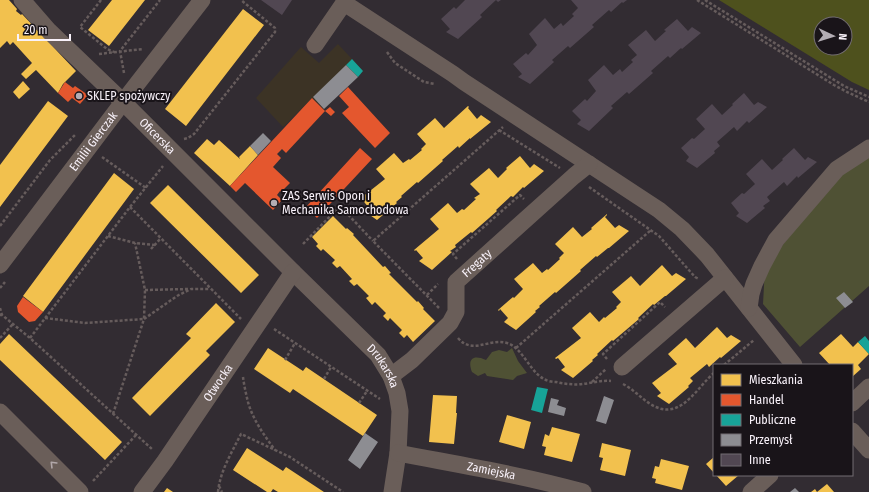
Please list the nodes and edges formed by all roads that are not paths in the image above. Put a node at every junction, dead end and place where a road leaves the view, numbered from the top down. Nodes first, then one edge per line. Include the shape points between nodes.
1 (22, 0) edge
2 (202, 0) edge
3 (345, 2) edge
4 (315, 45) dead end
5 (123, 102) junction
6 (869, 148) edge
7 (589, 164) junction
8 (0, 265) edge
9 (293, 272) junction
10 (725, 278) junction
11 (749, 308) junction
12 (791, 361) edge
13 (619, 374) road end
14 (391, 376) junction
15 (869, 388) edge
16 (853, 402) edge
17 (0, 412) edge
18 (853, 432) edge
19 (869, 450) edge
20 (398, 453) junction
21 (769, 476) edge
22 (86, 487) edge
23 (142, 492) edge
24 (392, 492) edge
25 (583, 492) edge
26 (751, 492) edge

1 - 5 street, Oficerska via 49,31
2 - 5 street, Emilii Gierczak
3 - 4 street
3 - 7 street
5 - 8 street, Emilii Gierczak
5 - 9 street, Oficerska
6 - 11 street via 837,169 776,240 754,284
7 - 10 street via 682,229
7 - 14 street, Fregaty via 456,282 456,312 450,323 412,360
9 - 14 street, Drukarska via 378,355
9 - 23 street, Otwocka via 252,322 165,461
10 - 11 street
10 - 13 street
11 - 12 street
14 - 20 street, Drukarska via 400,411
15 - 16 street
22 -> 17 street
18 - 19 street
20 - 24 street, Drukarska
20 - 25 street, Zamiejska via 525,477
21 - 26 street

